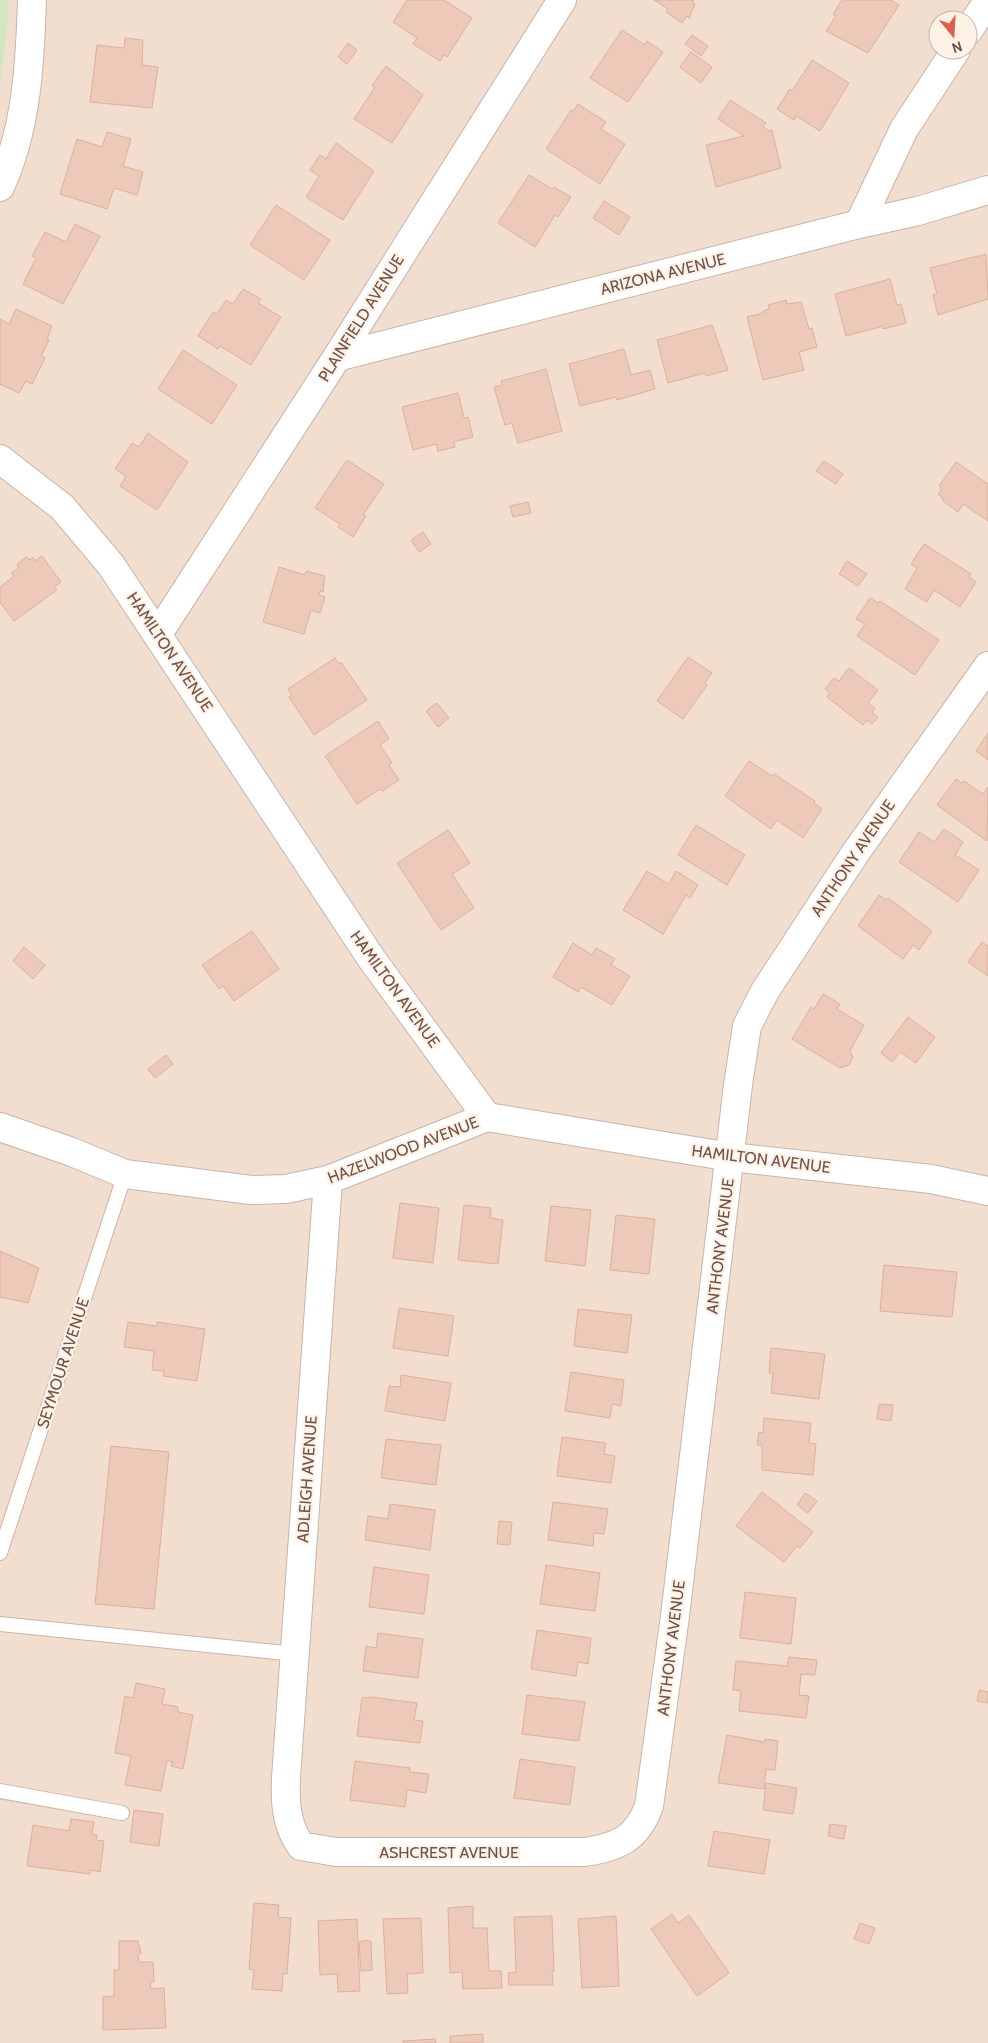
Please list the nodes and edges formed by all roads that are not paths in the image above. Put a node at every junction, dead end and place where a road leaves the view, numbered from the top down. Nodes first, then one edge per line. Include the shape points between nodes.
1 (32, 0) edge
2 (562, 0) edge
3 (988, 1) edge
4 (978, 16) edge
5 (949, 60) edge
6 (0, 187) edge
7 (988, 190) edge
8 (859, 224) junction
9 (337, 357) junction
10 (0, 459) edge
11 (158, 634) junction
12 (988, 666) edge
13 (487, 1117) junction
14 (0, 1127) edge
15 (731, 1158) junction
16 (125, 1174) junction
17 (328, 1180) junction
18 (988, 1191) edge
19 (0, 1553) edge
20 (0, 1624) edge
21 (295, 1654) junction
22 (286, 1778) joint
23 (0, 1791) edge
24 (650, 1806) joint
25 (122, 1813) dead end

1 - 6 street via 24,107 10,165
2 - 9 street, PLAINFIELD AVENUE
3 - 4 street
5 - 8 street via 904,129
7 - 8 street, ARIZONA AVENUE
8 - 9 street, ARIZONA AVENUE
9 - 11 street, PLAINFIELD AVENUE
10 - 11 street, HAMILTON AVENUE via 62,507 86,533
11 - 13 street, HAMILTON AVENUE via 371,958
12 - 15 street, ANTHONY AVENUE via 854,855 765,991 747,1026
13 - 15 street, HAMILTON AVENUE
13 - 17 street, HAZELWOOD AVENUE
14 - 16 street, HAZELWOOD AVENUE
15 - 18 street, HAMILTON AVENUE via 931,1180
15 - 24 street, ANTHONY AVENUE
16 - 17 street, HAZELWOOD AVENUE via 251,1190 286,1189
16 - 19 lane, SEYMOUR AVENUE
17 - 21 street, ADLEIGH AVENUE
20 - 21 lane
21 - 22 street, ADLEIGH AVENUE
22 - 24 street, ASHCREST AVENUE via 285,1802 293,1836 301,1846 336,1852 585,1852 607,1849 638,1830
23 - 25 lane

